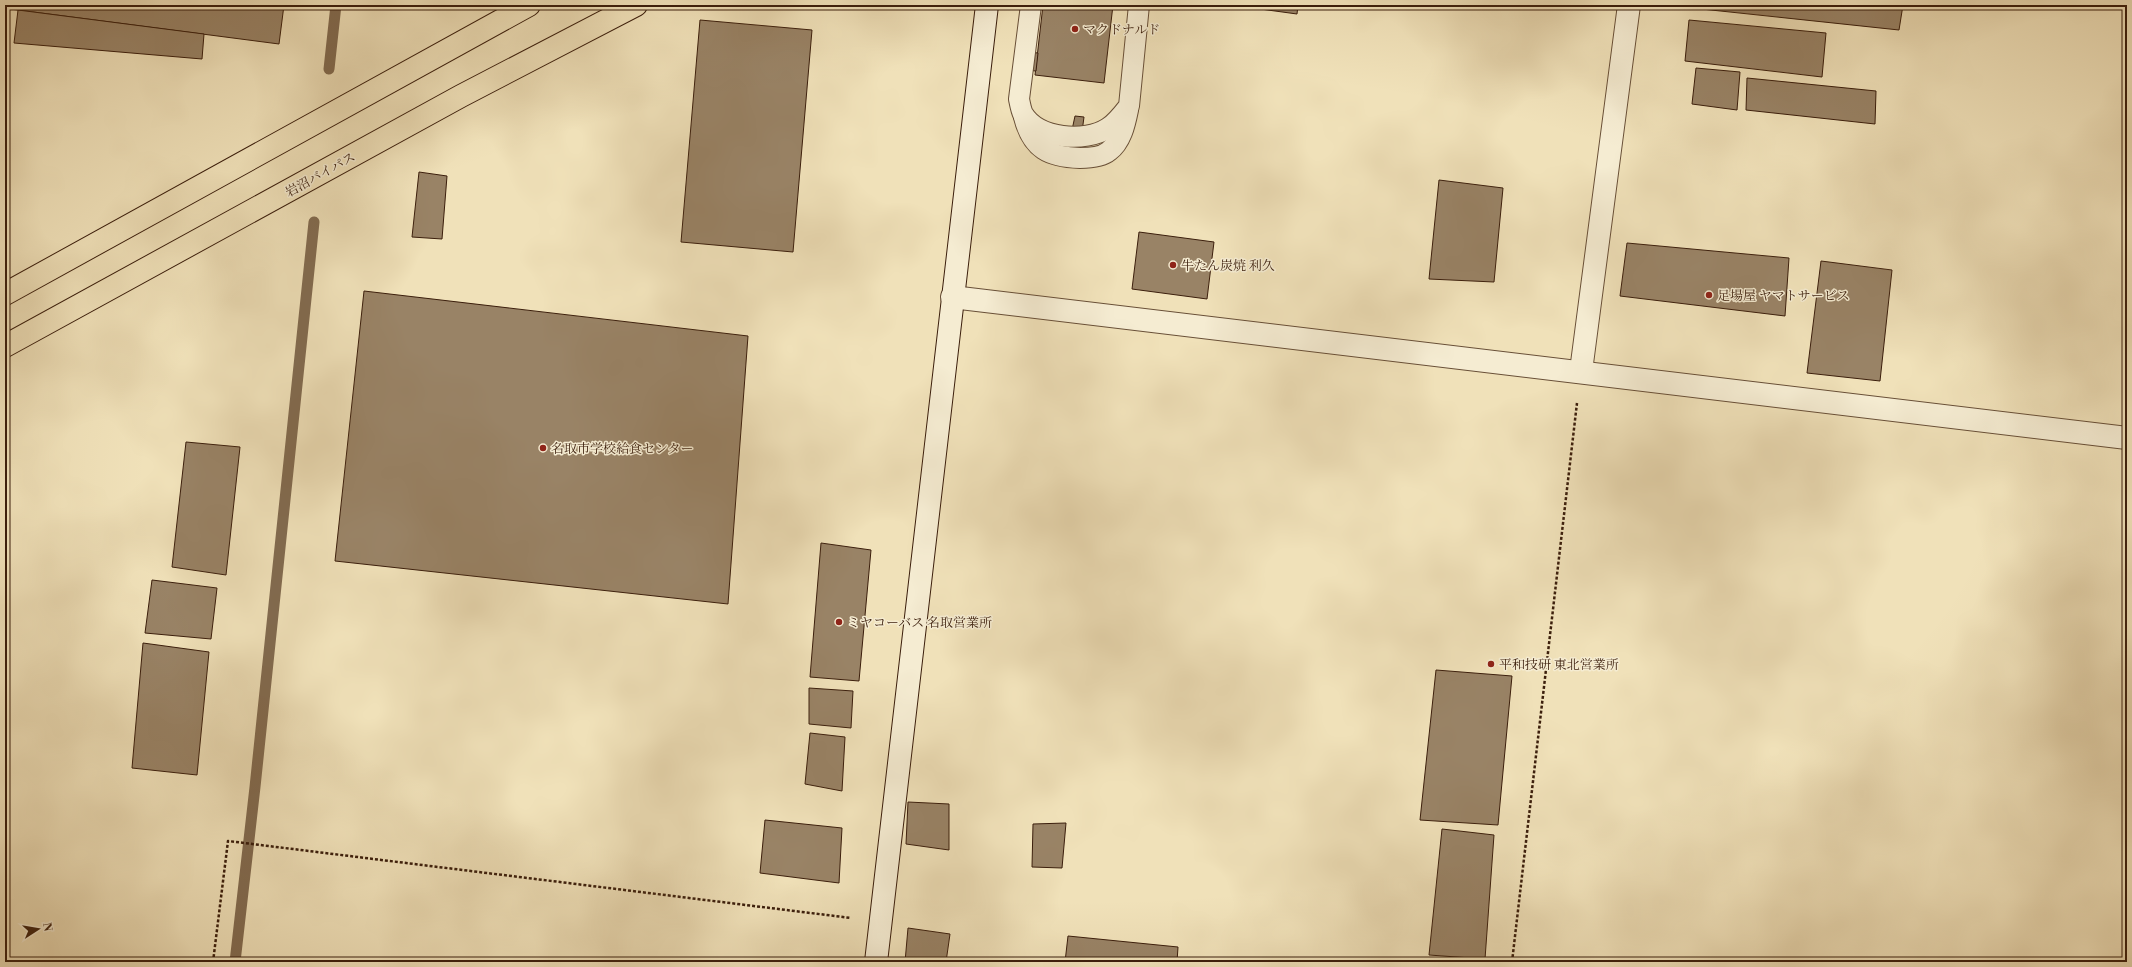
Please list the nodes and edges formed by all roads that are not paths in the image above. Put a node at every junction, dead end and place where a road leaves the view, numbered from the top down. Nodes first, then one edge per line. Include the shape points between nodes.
1 (528, 5) edge
2 (636, 5) edge
3 (987, 5) edge
4 (1031, 5) edge
5 (1140, 5) edge
6 (1629, 5) edge
7 (5, 294) edge
8 (952, 297) junction
9 (5, 346) edge
10 (1581, 371) junction
11 (2127, 438) edge
12 (876, 962) edge

1 - 7 highway
2 - 9 highway, 岩沼バイパス via 462,96
3 - 8 street
4 - 5 lane via 1019,99 1023,114 1036,128 1052,134 1088,136 1107,129 1129,106
6 - 10 street
8 - 10 street
8 - 12 street
10 - 11 street

